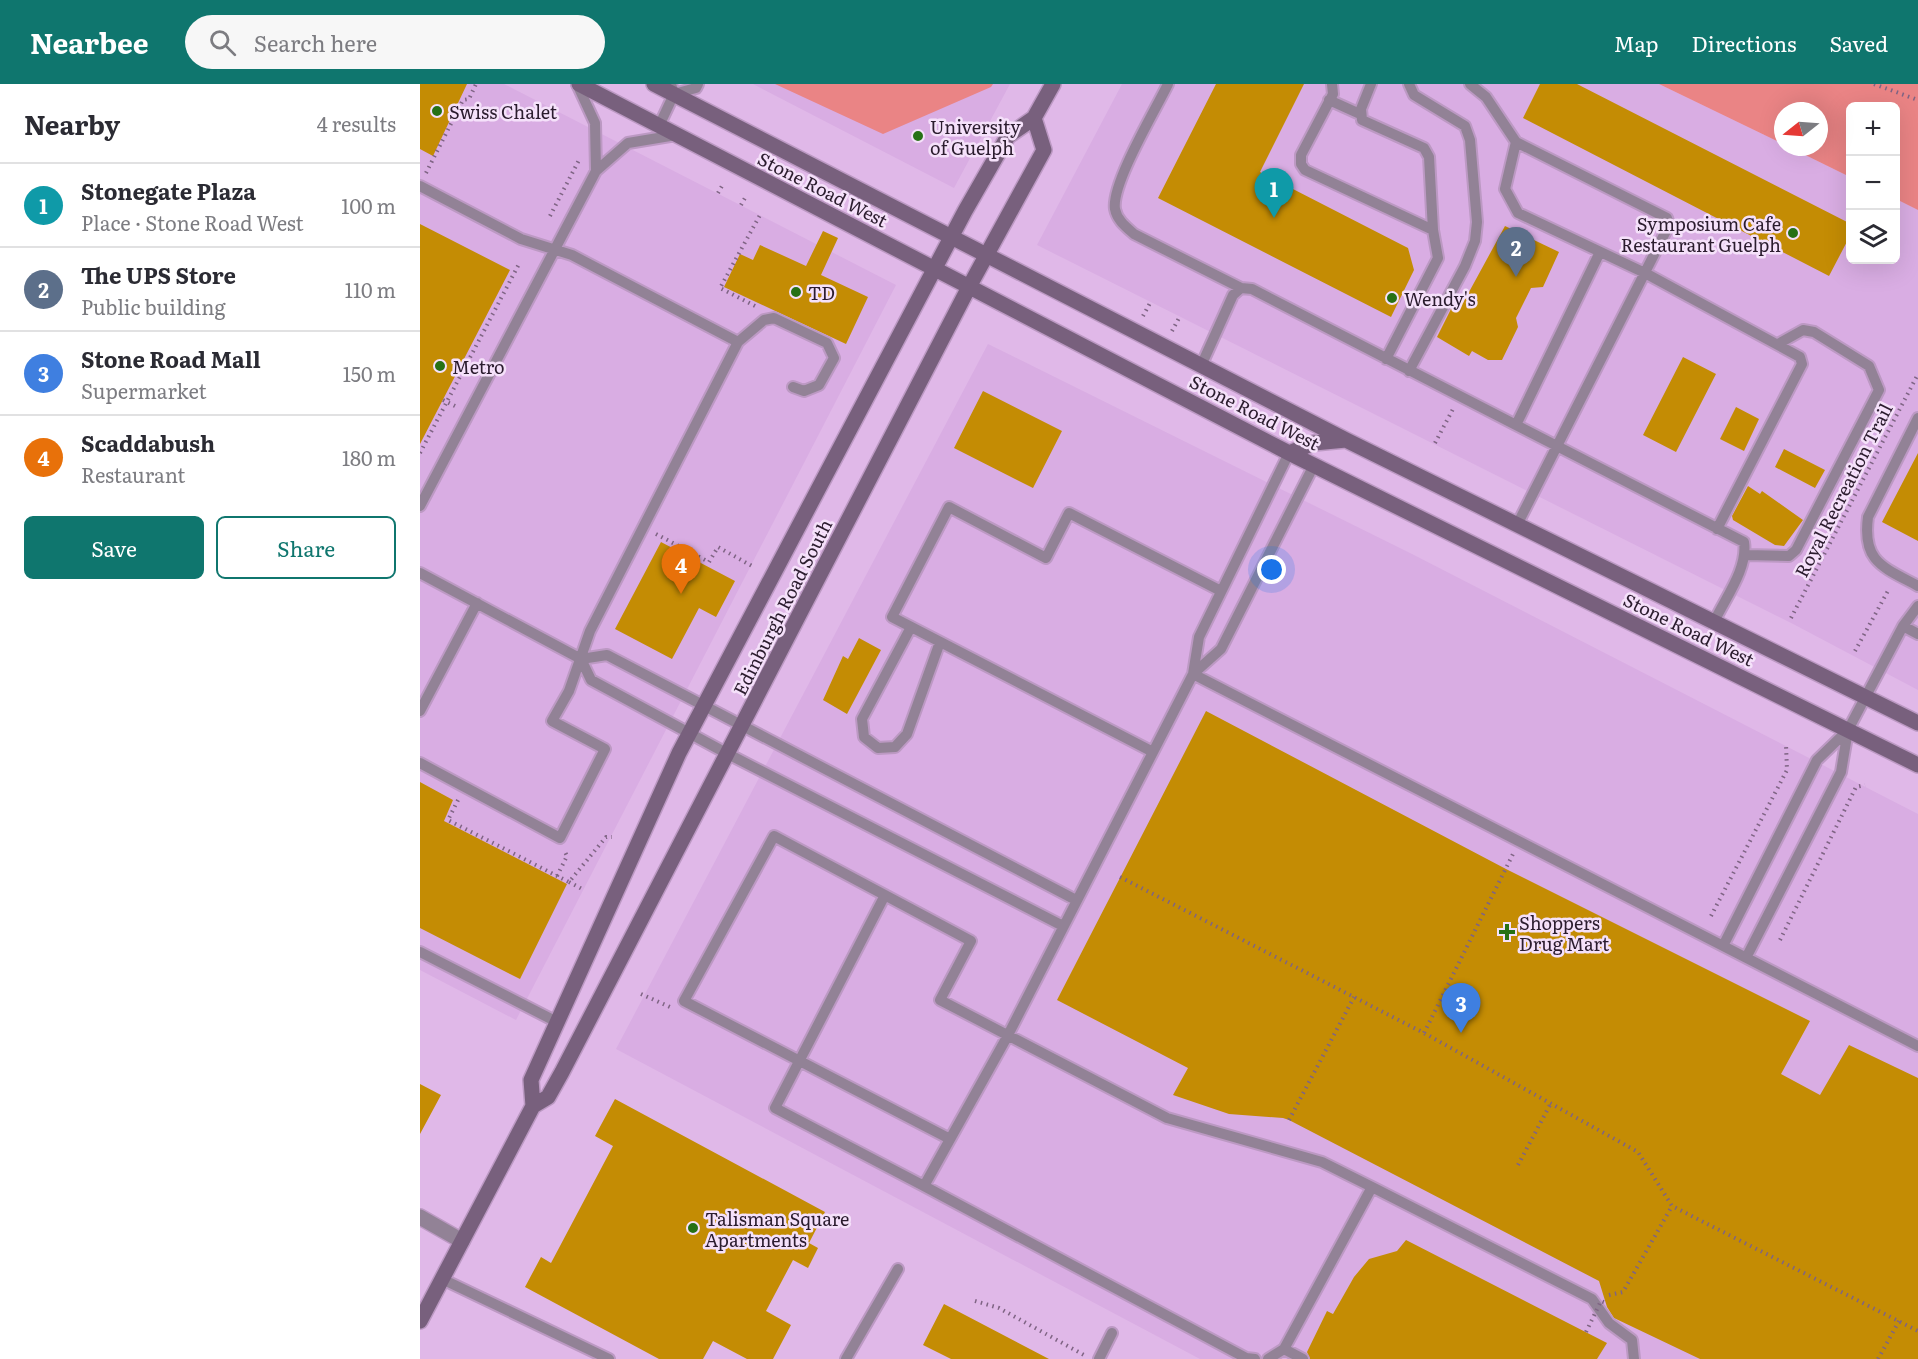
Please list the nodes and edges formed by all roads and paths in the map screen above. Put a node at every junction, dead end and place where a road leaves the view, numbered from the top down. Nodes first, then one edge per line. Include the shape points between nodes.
1 (476, 84) edge
2 (578, 84) edge
3 (654, 84) edge
4 (698, 84) edge
5 (1053, 84) edge
6 (1168, 84) edge
7 (1332, 84) edge
8 (1371, 84) edge
9 (1409, 84) edge
10 (1470, 84) edge
11 (1874, 84) edge
12 (673, 89) edge
13 (1329, 100) junction
14 (1918, 100) edge
15 (1360, 114) junction
16 (1034, 118) junction
17 (659, 126) junction
18 (676, 135) junction
19 (1516, 142) junction
20 (584, 150) dead end
21 (596, 171) junction
22 (425, 175) dead end
23 (420, 186) edge
24 (722, 186) dead end
25 (718, 193) dead end
26 (745, 198) dead end
27 (741, 205) dead end
28 (760, 215) dead end
29 (550, 216) dead end
30 (1433, 230) junction
31 (951, 237) junction
32 (555, 250) junction
33 (1600, 252) junction
34 (987, 255) junction
35 (520, 262) dead end
36 (934, 268) junction
37 (1645, 273) junction
38 (969, 287) junction
39 (1240, 288) junction
40 (1150, 303) dead end
41 (755, 306) dead end
42 (1179, 318) dead end
43 (1141, 319) dead end
44 (1170, 335) dead end
45 (738, 342) junction
46 (1778, 344) junction
47 (1386, 359) junction
48 (1201, 366) junction
49 (1409, 371) junction
50 (1918, 374) edge
51 (793, 387) dead end
52 (1459, 396) junction
53 (1918, 418) edge
54 (1516, 425) junction
55 (1346, 440) junction
56 (1435, 443) dead end
57 (1556, 447) junction
58 (420, 453) edge
59 (1289, 453) junction
60 (1314, 465) junction
61 (420, 506) edge
62 (1517, 525) junction
63 (643, 528) junction
64 (1717, 529) junction
65 (1746, 555) junction
66 (752, 566) dead end
67 (420, 573) edge
68 (1906, 579) junction
69 (1918, 586) edge
70 (1221, 591) junction
71 (477, 603) junction
72 (1918, 606) edge
73 (1791, 618) dead end
74 (1715, 620) junction
75 (1903, 626) junction
76 (911, 627) junction
77 (1918, 633) edge
78 (940, 642) junction
79 (1855, 651) dead end
80 (580, 658) junction
81 (1193, 674) junction
82 (1865, 696) junction
83 (704, 706) junction
84 (420, 711) edge
85 (1918, 723) edge
86 (742, 727) junction
87 (1848, 730) junction
88 (690, 732) junction
89 (1786, 745) dead end
90 (1153, 752) junction
91 (728, 754) junction
92 (420, 763) edge
93 (1918, 765) edge
94 (1865, 785) dead end
95 (449, 794) dead end
96 (612, 837) dead end
97 (560, 838) junction
98 (1519, 840) junction
99 (556, 876) junction
100 (1120, 877) dead end
101 (568, 882) junction
102 (584, 890) dead end
103 (885, 895) junction
104 (1076, 900) junction
105 (1711, 916) dead end
106 (1063, 926) junction
107 (1780, 940) dead end
108 (1724, 944) junction
109 (420, 952) edge
110 (1747, 956) junction
111 (641, 994) dead end
112 (1354, 997) junction
113 (684, 1001) junction
114 (557, 1022) junction
115 (1424, 1033) junction
116 (1007, 1037) junction
117 (1918, 1046) edge
118 (799, 1061) junction
119 (1551, 1103) junction
120 (533, 1106) junction
121 (1289, 1120) dead end
122 (950, 1139) junction
123 (1518, 1165) dead end
124 (924, 1186) junction
125 (1372, 1187) junction
126 (1672, 1206) junction
127 (420, 1217) edge
128 (462, 1241) junction
129 (898, 1269) dead end
130 (442, 1279) junction
131 (1592, 1299) junction
132 (975, 1301) dead end
133 (1606, 1303) dead end
134 (420, 1321) edge
135 (1899, 1321) junction
136 (1918, 1331) edge
137 (1586, 1332) dead end
138 (1112, 1333) dead end
139 (1284, 1349) junction
140 (609, 1359) edge
141 (846, 1359) edge
142 (1091, 1359) edge
143 (1099, 1359) edge
144 (1255, 1359) edge
145 (1268, 1359) edge
146 (1303, 1359) edge
147 (1634, 1359) edge
148 (1878, 1359) edge

1 - 22 path via 469,99 463,100
2 - 17 main road, Stone Road West
2 - 21 lane via 595,123
3 - 12 main road, Stone Road West
4 - 12 lane via 696,88
5 - 16 main road, Edinburgh Road South
6 - 39 lane via 1117,187 1115,211 1134,234
7 - 13 lane
8 - 15 lane
9 - 49 lane via 1414,95 1465,126 1470,140 1477,222 1475,241 1465,266
10 - 19 lane via 1486,97
11 - 14 path
12 - 17 lane
12 - 31 main road, Stone Road West
13 - 15 lane
13 - 30 lane via 1301,155 1305,170
15 - 30 lane via 1362,120 1426,151
16 - 31 main road, Edinburgh Road South via 1008,136
16 - 34 main road, Edinburgh Road South via 1044,150
17 - 18 main road, Stone Road West
18 - 21 lane via 627,143
18 - 36 main road, Stone Road West
19 - 33 lane via 1505,189 1518,213
19 - 37 lane via 1667,218 1666,230
20 - 29 path
21 - 32 lane
23 - 32 lane via 521,239
24 - 25 path
26 - 27 path
28 - 41 path via 720,288
30 - 47 lane via 1438,258
31 - 34 main road, Stone Road West
31 - 36 main road, Edinburgh Road South
32 - 45 lane via 572,255
32 - 61 lane
33 - 37 lane
33 - 54 lane
34 - 38 main road, Edinburgh Road South
34 - 48 main road, Stone Road West
35 - 58 path
36 - 38 main road, Stone Road West
36 - 83 main road, Edinburgh Road South
37 - 46 lane
37 - 57 lane
38 - 59 main road, Stone Road West
38 - 86 main road, Edinburgh Road South
39 - 47 lane via 1252,290
39 - 48 lane via 1233,295
40 - 43 path
42 - 44 path
45 - 51 lane via 764,320 774,318 827,343 834,358 819,385 804,391
45 - 63 lane
46 - 64 lane via 1800,357 1802,364
46 - 65 lane via 1803,330 1814,332 1869,366 1880,390 1796,550 1789,556
47 - 49 lane
48 - 55 main road, Stone Road West
49 - 52 lane
50 - 73 path, Royal Recreation Trail
52 - 54 lane
52 - 56 path
53 - 68 lane via 1868,517 1866,532 1874,559
54 - 57 lane
55 - 59 main road via 1314,443
55 - 62 main road, Stone Road West
57 - 62 lane
57 - 64 lane
59 - 60 main road, Stone Road West
59 - 70 lane
60 - 81 lane via 1221,649
60 - 87 main road, Stone Road West
62 - 74 main road, Stone Road West
63 - 66 path via 697,558 709,562 718,547
63 - 80 lane
64 - 65 lane via 1744,543
65 - 74 lane
67 - 71 lane
68 - 69 lane
68 - 79 path via 1886,591
70 - 76 lane via 1069,513 1046,558 949,507 892,617
70 - 81 lane via 1199,637
71 - 80 lane
71 - 84 lane
72 - 75 lane
74 - 82 main road, Stone Road West
75 - 77 lane
75 - 82 lane
76 - 78 lane
76 - 78 lane via 862,719 864,737 878,748 895,747 908,734
78 - 90 lane
80 - 83 lane via 607,655
80 - 88 lane via 591,680
80 - 97 lane via 569,691 552,721 605,749
81 - 90 lane
81 - 98 lane
82 - 85 main road, Stone Road West
82 - 87 lane
83 - 86 lane
83 - 88 main road, Edinburgh Road South
86 - 91 main road, Edinburgh Road South
86 - 104 lane
87 - 93 main road, Stone Road West
87 - 108 lane via 1817,760
87 - 110 lane via 1841,772
88 - 91 lane
88 - 114 main road, Edinburgh Road South
89 - 105 path via 1787,770
90 - 104 lane
91 - 106 lane
91 - 120 main road, Edinburgh Road South via 548,1097
92 - 97 lane
94 - 107 path via 1856,787
95 - 99 path via 459,799 448,820
96 - 101 path via 606,837
97 - 99 path via 567,856
98 - 108 lane
98 - 115 path
99 - 101 path
100 - 112 path
101 - 102 path
103 - 113 lane via 774,836
103 - 116 lane via 971,941 940,1000
103 - 118 lane
104 - 106 lane
106 - 116 lane
108 - 110 lane
109 - 114 lane
110 - 117 lane
111 - 113 path via 670,1007
112 - 115 path
112 - 121 path
113 - 118 lane
114 - 120 main road, Edinburgh Road South via 531,1080
115 - 119 path
116 - 122 lane
116 - 125 lane via 1167,1118 1322,1162
118 - 122 lane
118 - 124 lane via 775,1108
119 - 123 path
119 - 126 path via 1638,1152
120 - 128 main road, Edinburgh Road South
122 - 124 lane
124 - 144 lane via 1245,1358
125 - 131 lane
125 - 139 lane
126 - 131 path via 1623,1292
126 - 135 path
127 - 128 street
128 - 130 main road, Edinburgh Road South
129 - 141 lane
130 - 134 main road, Edinburgh Road South
130 - 140 lane
131 - 147 lane via 1609,1323 1632,1340
132 - 142 path via 999,1308
133 - 137 path, bridge via 1601,1301
135 - 136 path
135 - 148 path
138 - 143 lane
139 - 145 lane
139 - 146 lane

